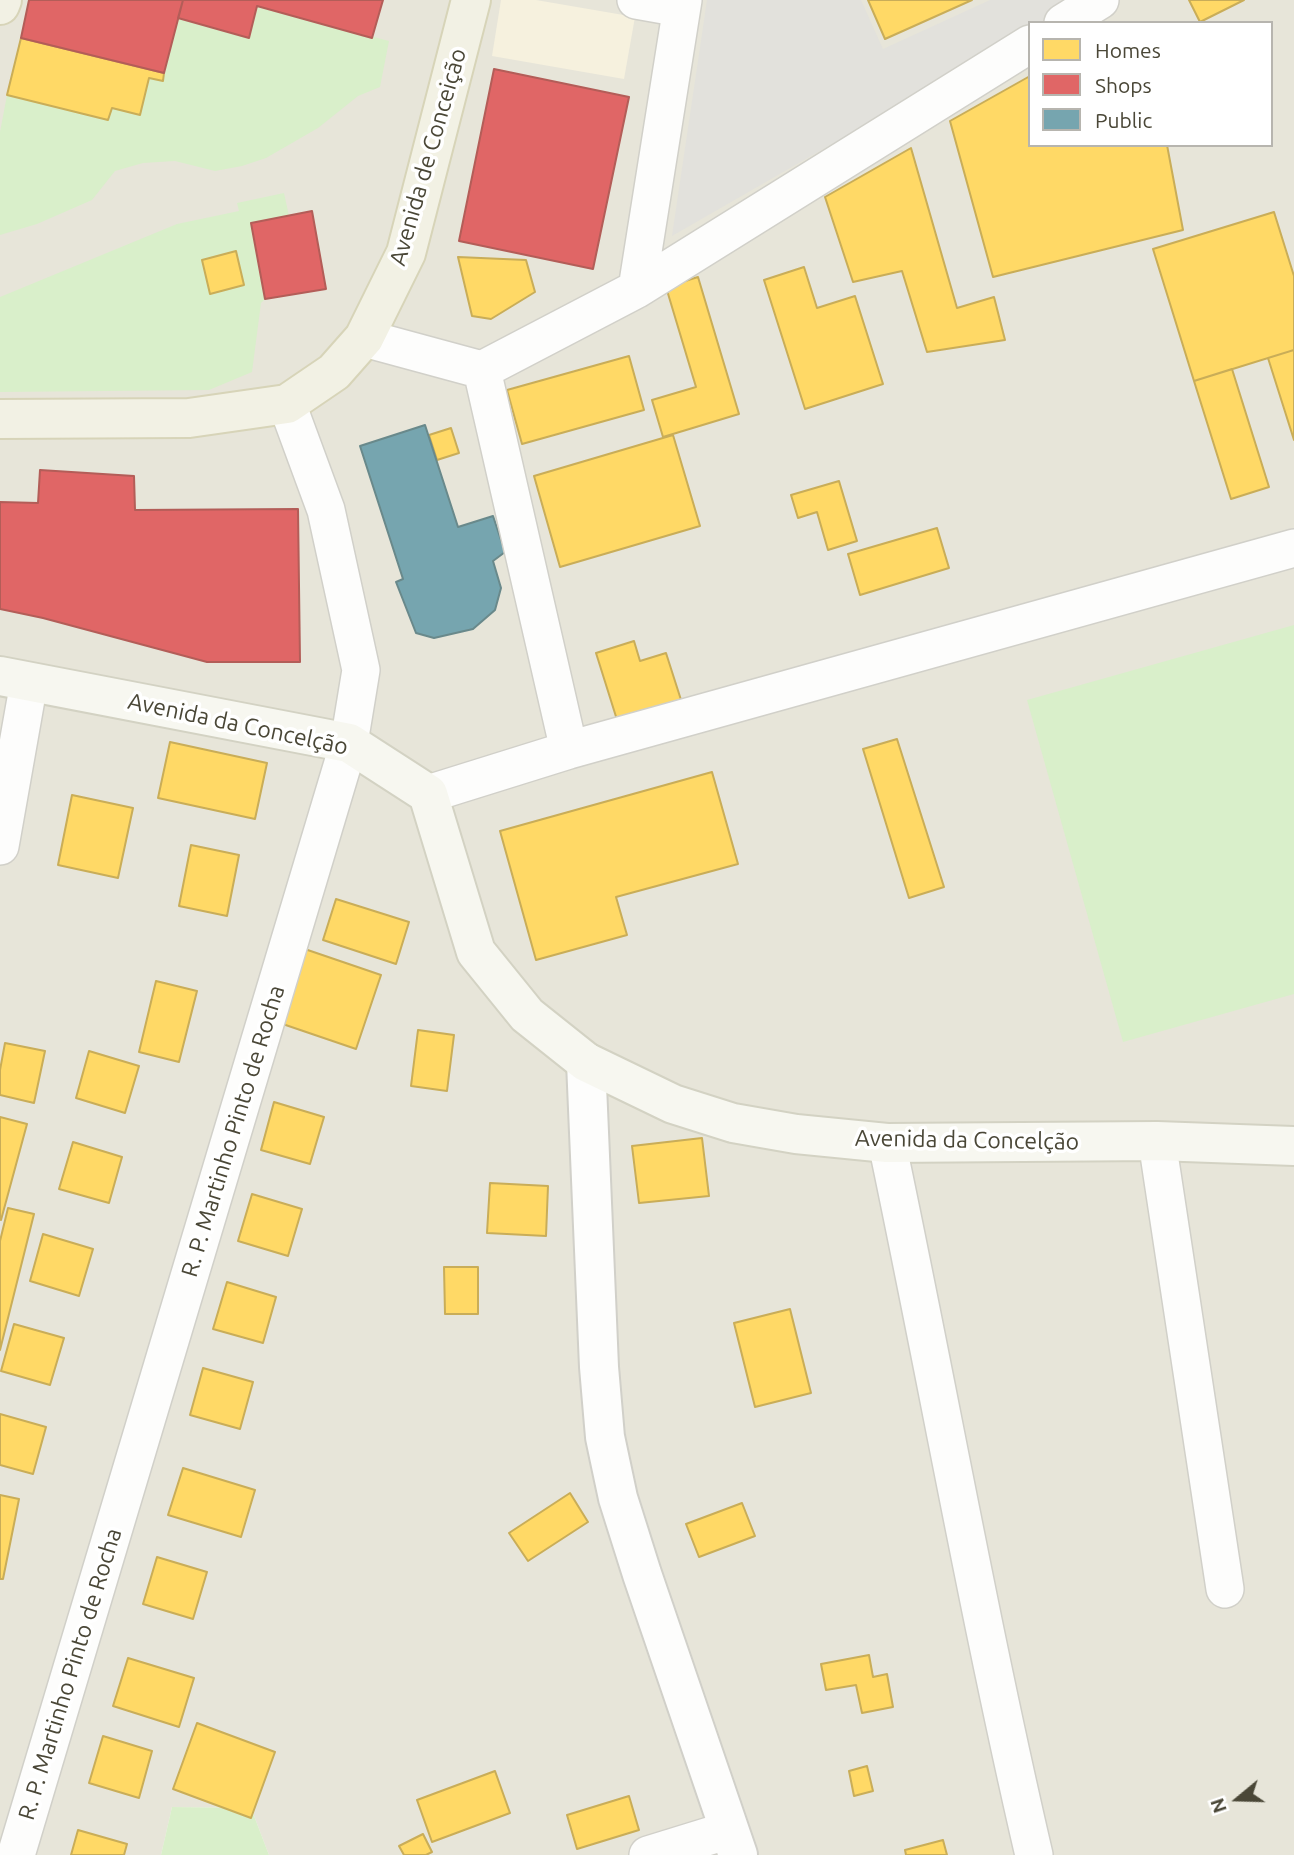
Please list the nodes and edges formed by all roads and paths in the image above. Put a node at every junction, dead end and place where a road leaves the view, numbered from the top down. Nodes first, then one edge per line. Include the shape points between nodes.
1 (2, 0) edge
2 (471, 0) edge
3 (636, 0) edge
4 (1100, 0) edge
5 (682, 4) edge
6 (0, 5) edge
7 (1066, 21) edge
8 (1028, 45) edge
9 (637, 289) junction
10 (364, 338) junction
11 (482, 370) junction
12 (287, 404) junction
13 (0, 419) edge
14 (1294, 548) edge
15 (14, 679) edge
16 (349, 743) junction
17 (569, 750) junction
18 (428, 794) junction
19 (0, 846) edge
20 (586, 1062) junction
21 (1157, 1140) junction
22 (887, 1143) junction
23 (1294, 1146) edge
24 (1225, 1590) dead end
25 (734, 1842) edge
26 (16, 1855) edge
27 (648, 1855) edge
28 (1034, 1855) edge

1 - 6 main road
2 - 10 main road, Avenida de Conceição via 406,253
3 - 5 street
4 - 7 street
5 - 9 street
8 - 9 street
9 - 11 street
10 - 11 street
10 - 12 main road, Avenida de Conceição via 334,372
11 - 17 street
12 - 13 main road, Avenida de Conceição via 190,418
12 - 16 street, R. P. Martinho Pinto de Rocha via 326,510 361,670
14 - 17 street
15 - 16 main road, Avenida da Concelção
15 - 19 street
16 - 18 main road, Avenida da Concelção
16 - 26 street, R. P. Martinho Pinto de Rocha
17 - 18 street
18 - 20 main road, Avenida da Concelção via 476,952 527,1015
20 - 22 main road, Avenida da Concelção via 673,1104 733,1123
20 - 25 street via 605,1437 638,1561
21 - 22 main road, Avenida da Concelção
21 - 23 main road, Avenida da Concelção
21 - 24 street
22 - 28 street via 1000,1710
25 - 27 street

